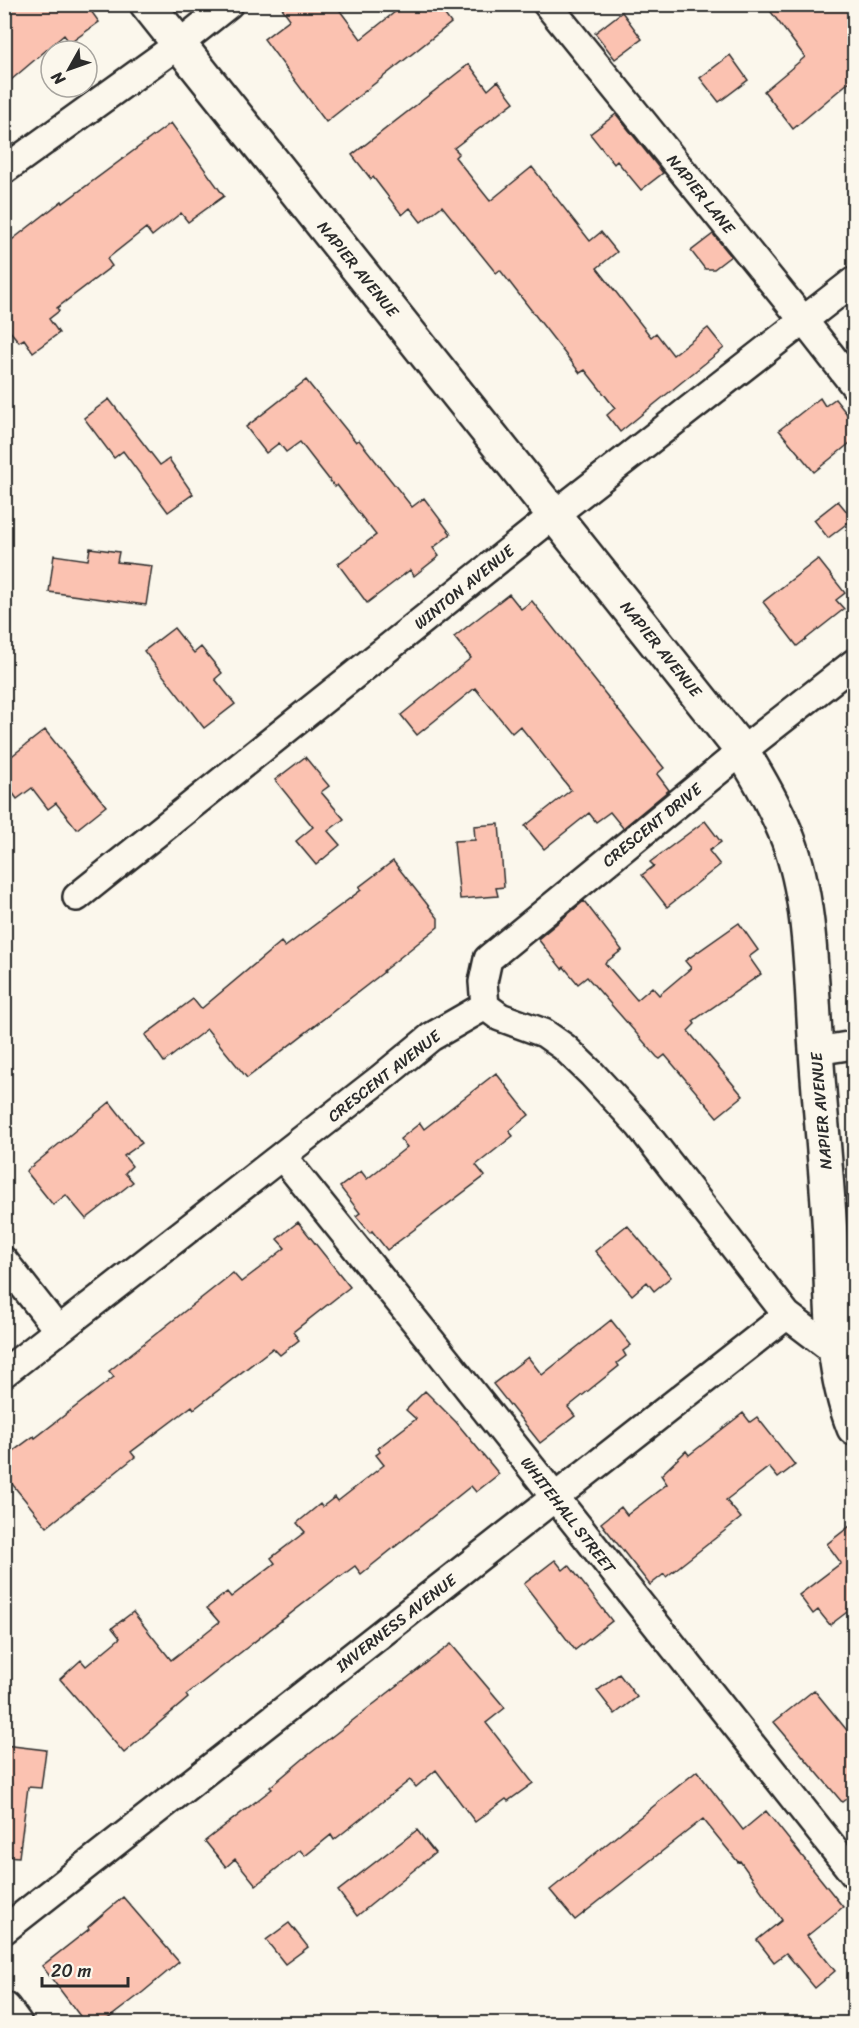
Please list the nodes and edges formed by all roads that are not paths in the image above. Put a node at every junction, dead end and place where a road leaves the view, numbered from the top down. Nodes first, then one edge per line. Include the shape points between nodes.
1 (147, 4) edge
2 (229, 4) edge
3 (547, 4) edge
4 (179, 44) junction
5 (4, 170) edge
6 (855, 281) edge
7 (804, 321) junction
8 (855, 385) edge
9 (554, 515) junction
10 (855, 663) edge
11 (742, 751) junction
12 (77, 897) dead end
13 (485, 1006) junction
14 (855, 1045) edge
15 (816, 1051) junction
16 (282, 1156) junction
17 (4, 1261) edge
18 (787, 1315) junction
19 (58, 1330) junction
20 (837, 1353) junction
21 (4, 1373) edge
22 (855, 1428) edge
23 (555, 1499) junction
24 (855, 1874) edge
25 (4, 1930) edge
26 (4, 2009) edge
27 (15, 2024) edge

1 - 4 street, NAPIER AVENUE
2 - 4 street
3 - 7 street, NAPIER LANE
4 - 5 street
4 - 9 street, NAPIER AVENUE
6 - 7 street, WINTON AVENUE
7 - 8 street, NAPIER LANE
7 - 9 street, WINTON AVENUE
9 - 11 street, NAPIER AVENUE
9 - 12 street, WINTON AVENUE
10 - 11 street, CRESCENT DRIVE
11 - 13 street, CRESCENT DRIVE via 488,959 483,982
11 - 15 street, NAPIER AVENUE via 767,792 789,841 809,948
13 - 16 street, CRESCENT AVENUE via 431,1037
13 - 18 street via 500,1017 544,1033 592,1074 639,1125
14 - 15 street
15 - 20 street, NAPIER AVENUE
16 - 19 street, CRESCENT AVENUE
16 - 23 street, WHITEHALL STREET
17 - 19 street
18 - 20 street
18 - 23 street, INVERNESS AVENUE
19 - 21 street, CRESCENT AVENUE
20 - 22 street, NAPIER AVENUE via 842,1392
23 - 24 street, WHITEHALL STREET
23 - 25 street, INVERNESS AVENUE
26 - 27 street

